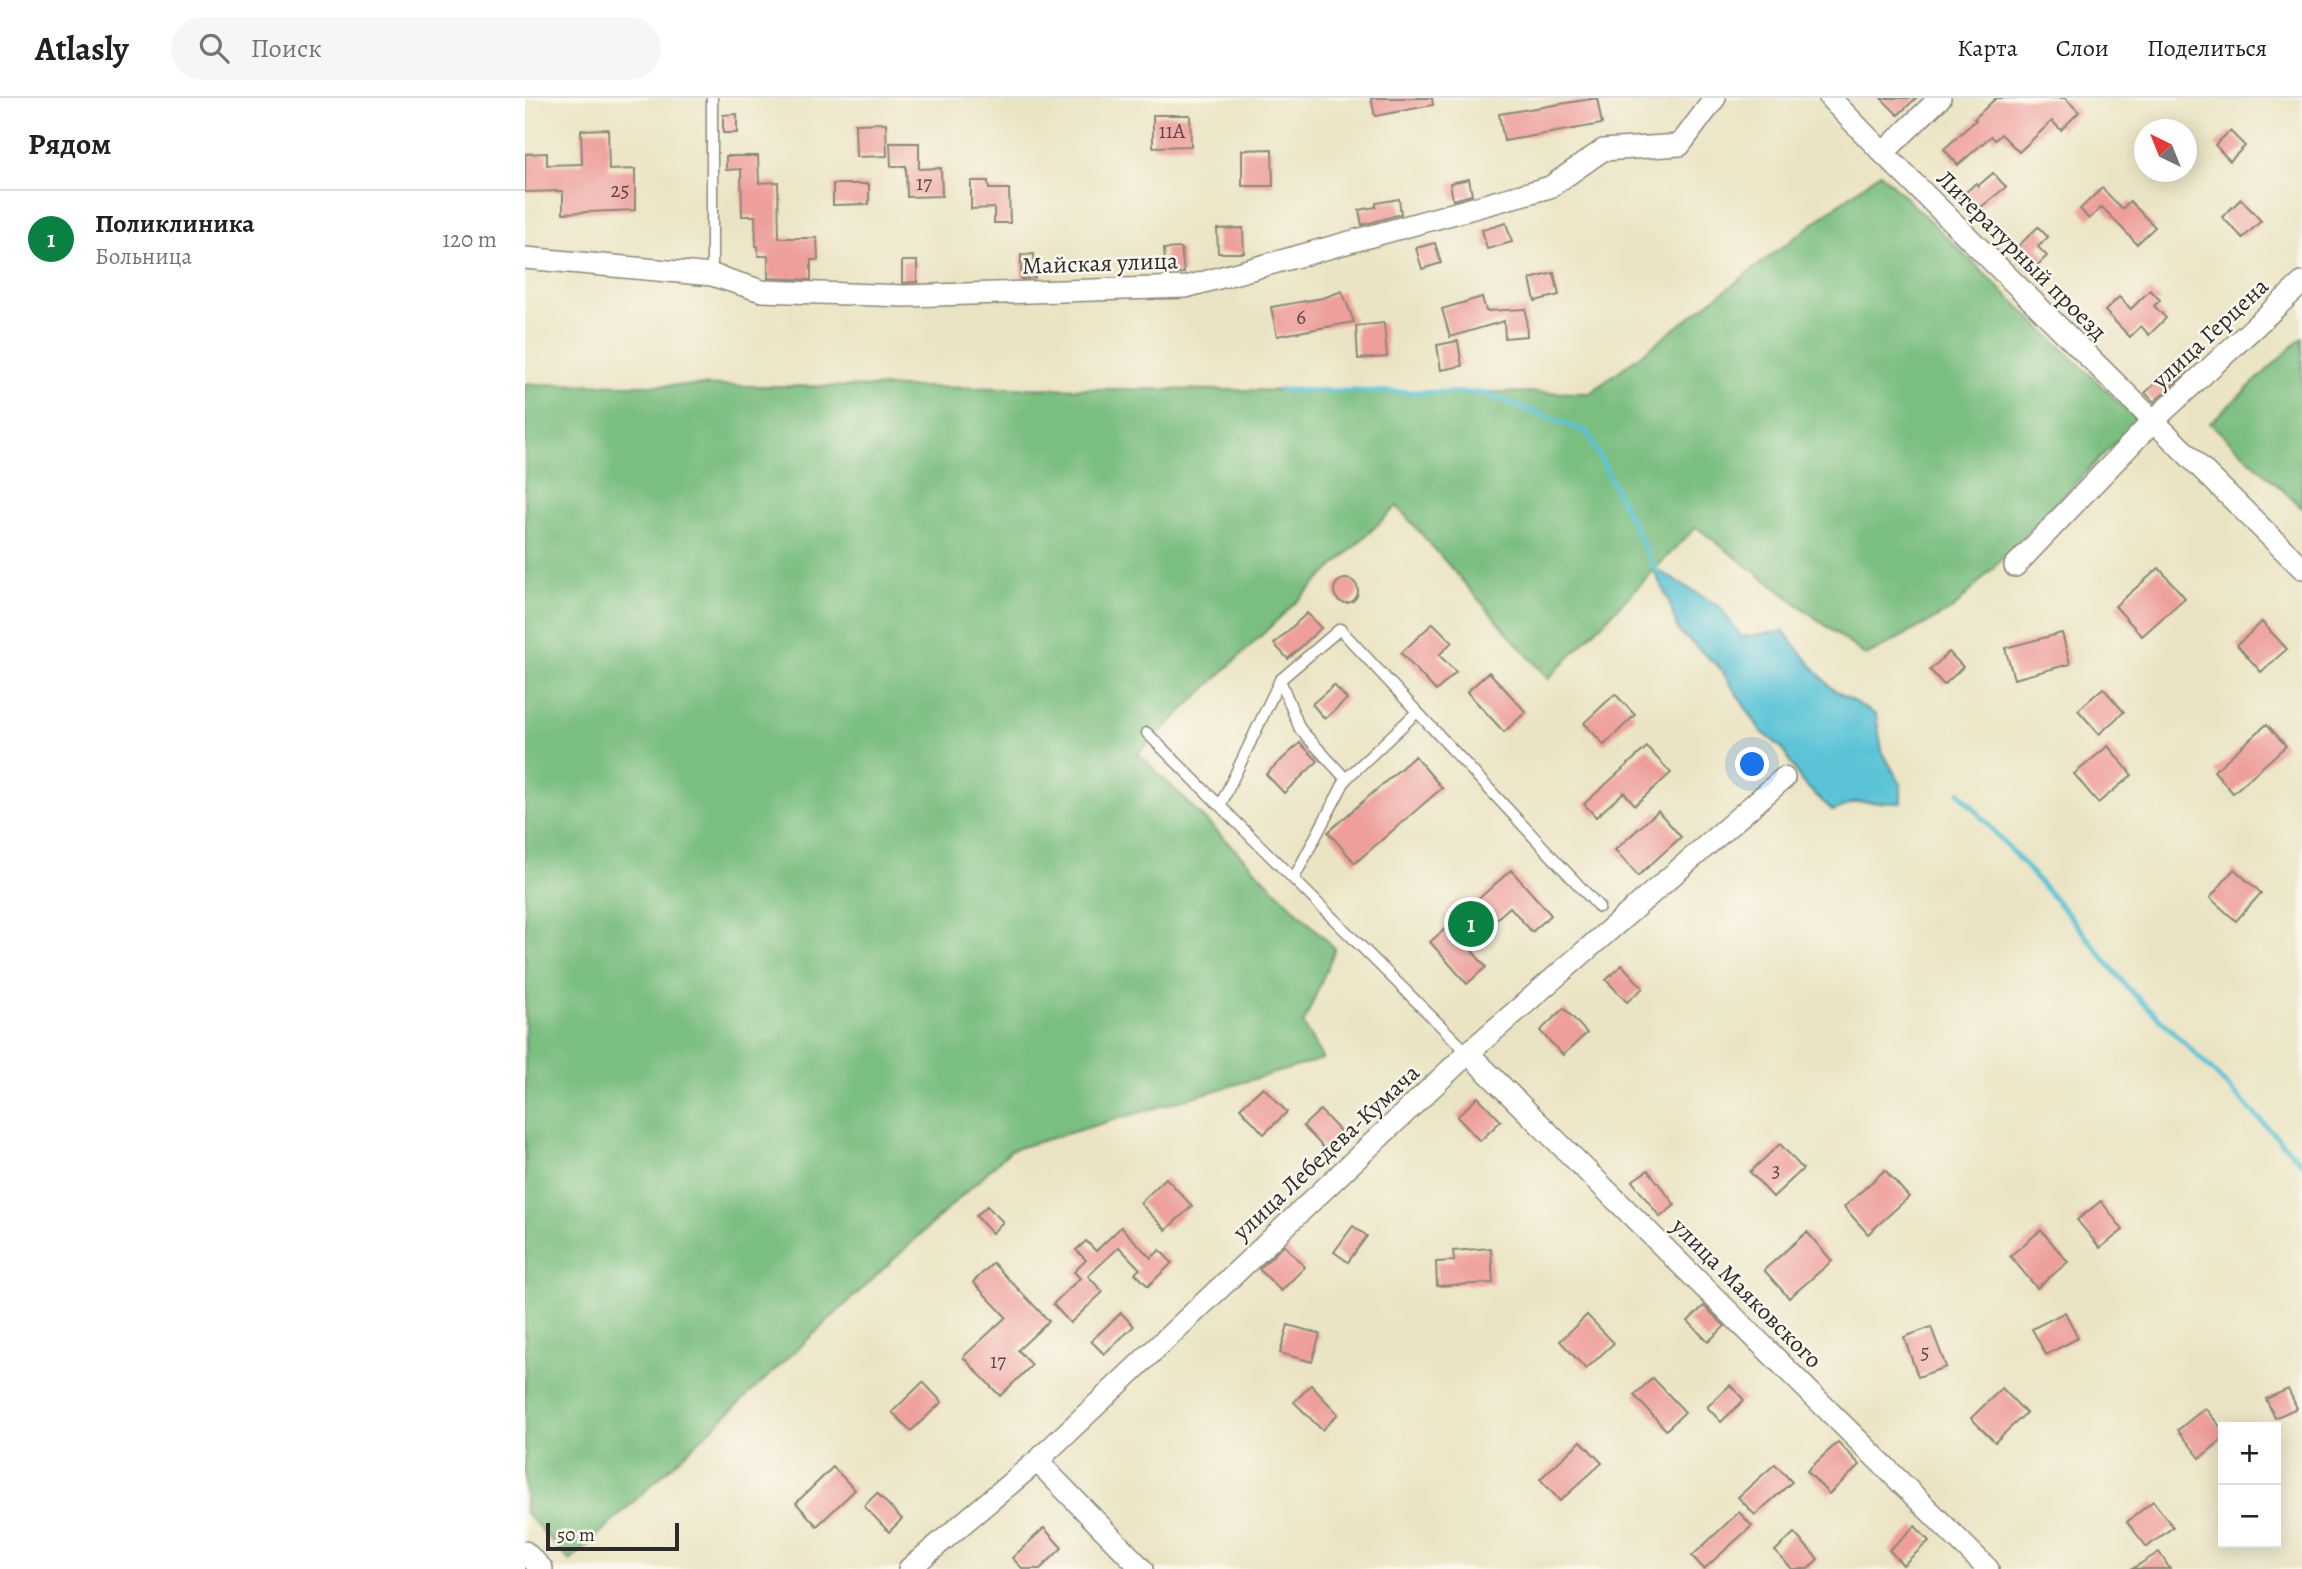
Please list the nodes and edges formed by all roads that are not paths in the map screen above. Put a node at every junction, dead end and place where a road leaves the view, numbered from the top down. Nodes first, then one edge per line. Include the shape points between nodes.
1 (712, 98) edge
2 (1715, 98) edge
3 (1830, 98) edge
4 (1940, 98) edge
5 (1882, 153) junction
6 (525, 258) edge
7 (712, 275) junction
8 (2302, 284) edge
9 (2153, 421) junction
10 (2015, 566) dead end
11 (2302, 568) edge
12 (1280, 680) junction
13 (1417, 712) junction
14 (1147, 733) dead end
15 (1784, 778) dead end
16 (1346, 779) junction
17 (1221, 804) junction
18 (1294, 878) junction
19 (1599, 907) dead end
20 (1468, 1054) junction
21 (1037, 1461) junction
22 (525, 1552) edge
23 (542, 1569) edge
24 (909, 1569) edge
25 (1142, 1569) edge
26 (1989, 1569) edge

1 - 7 lane
2 - 7 street, Майская улица via 1680,145 1603,150 1550,187 1186,287 905,296 762,291
3 - 5 street, Литературный проезд
4 - 5 street
5 - 9 street, Литературный проезд
6 - 7 street, Майская улица
8 - 9 street, улица Герцена
9 - 10 street, улица Герцена
9 - 11 street, Литературный проезд
12 - 13 lane via 1340,629
12 - 16 lane via 1300,729
12 - 17 lane
13 - 16 lane
13 - 19 lane
14 - 17 lane
15 - 20 street, улица Лебедева-Кумача
16 - 18 lane
17 - 18 lane
18 - 20 lane
20 - 21 street, улица Лебедева-Кумача
20 - 26 street, улица Маяковского
21 - 24 street, улица Лебедева-Кумача
21 - 25 street
22 - 23 street

